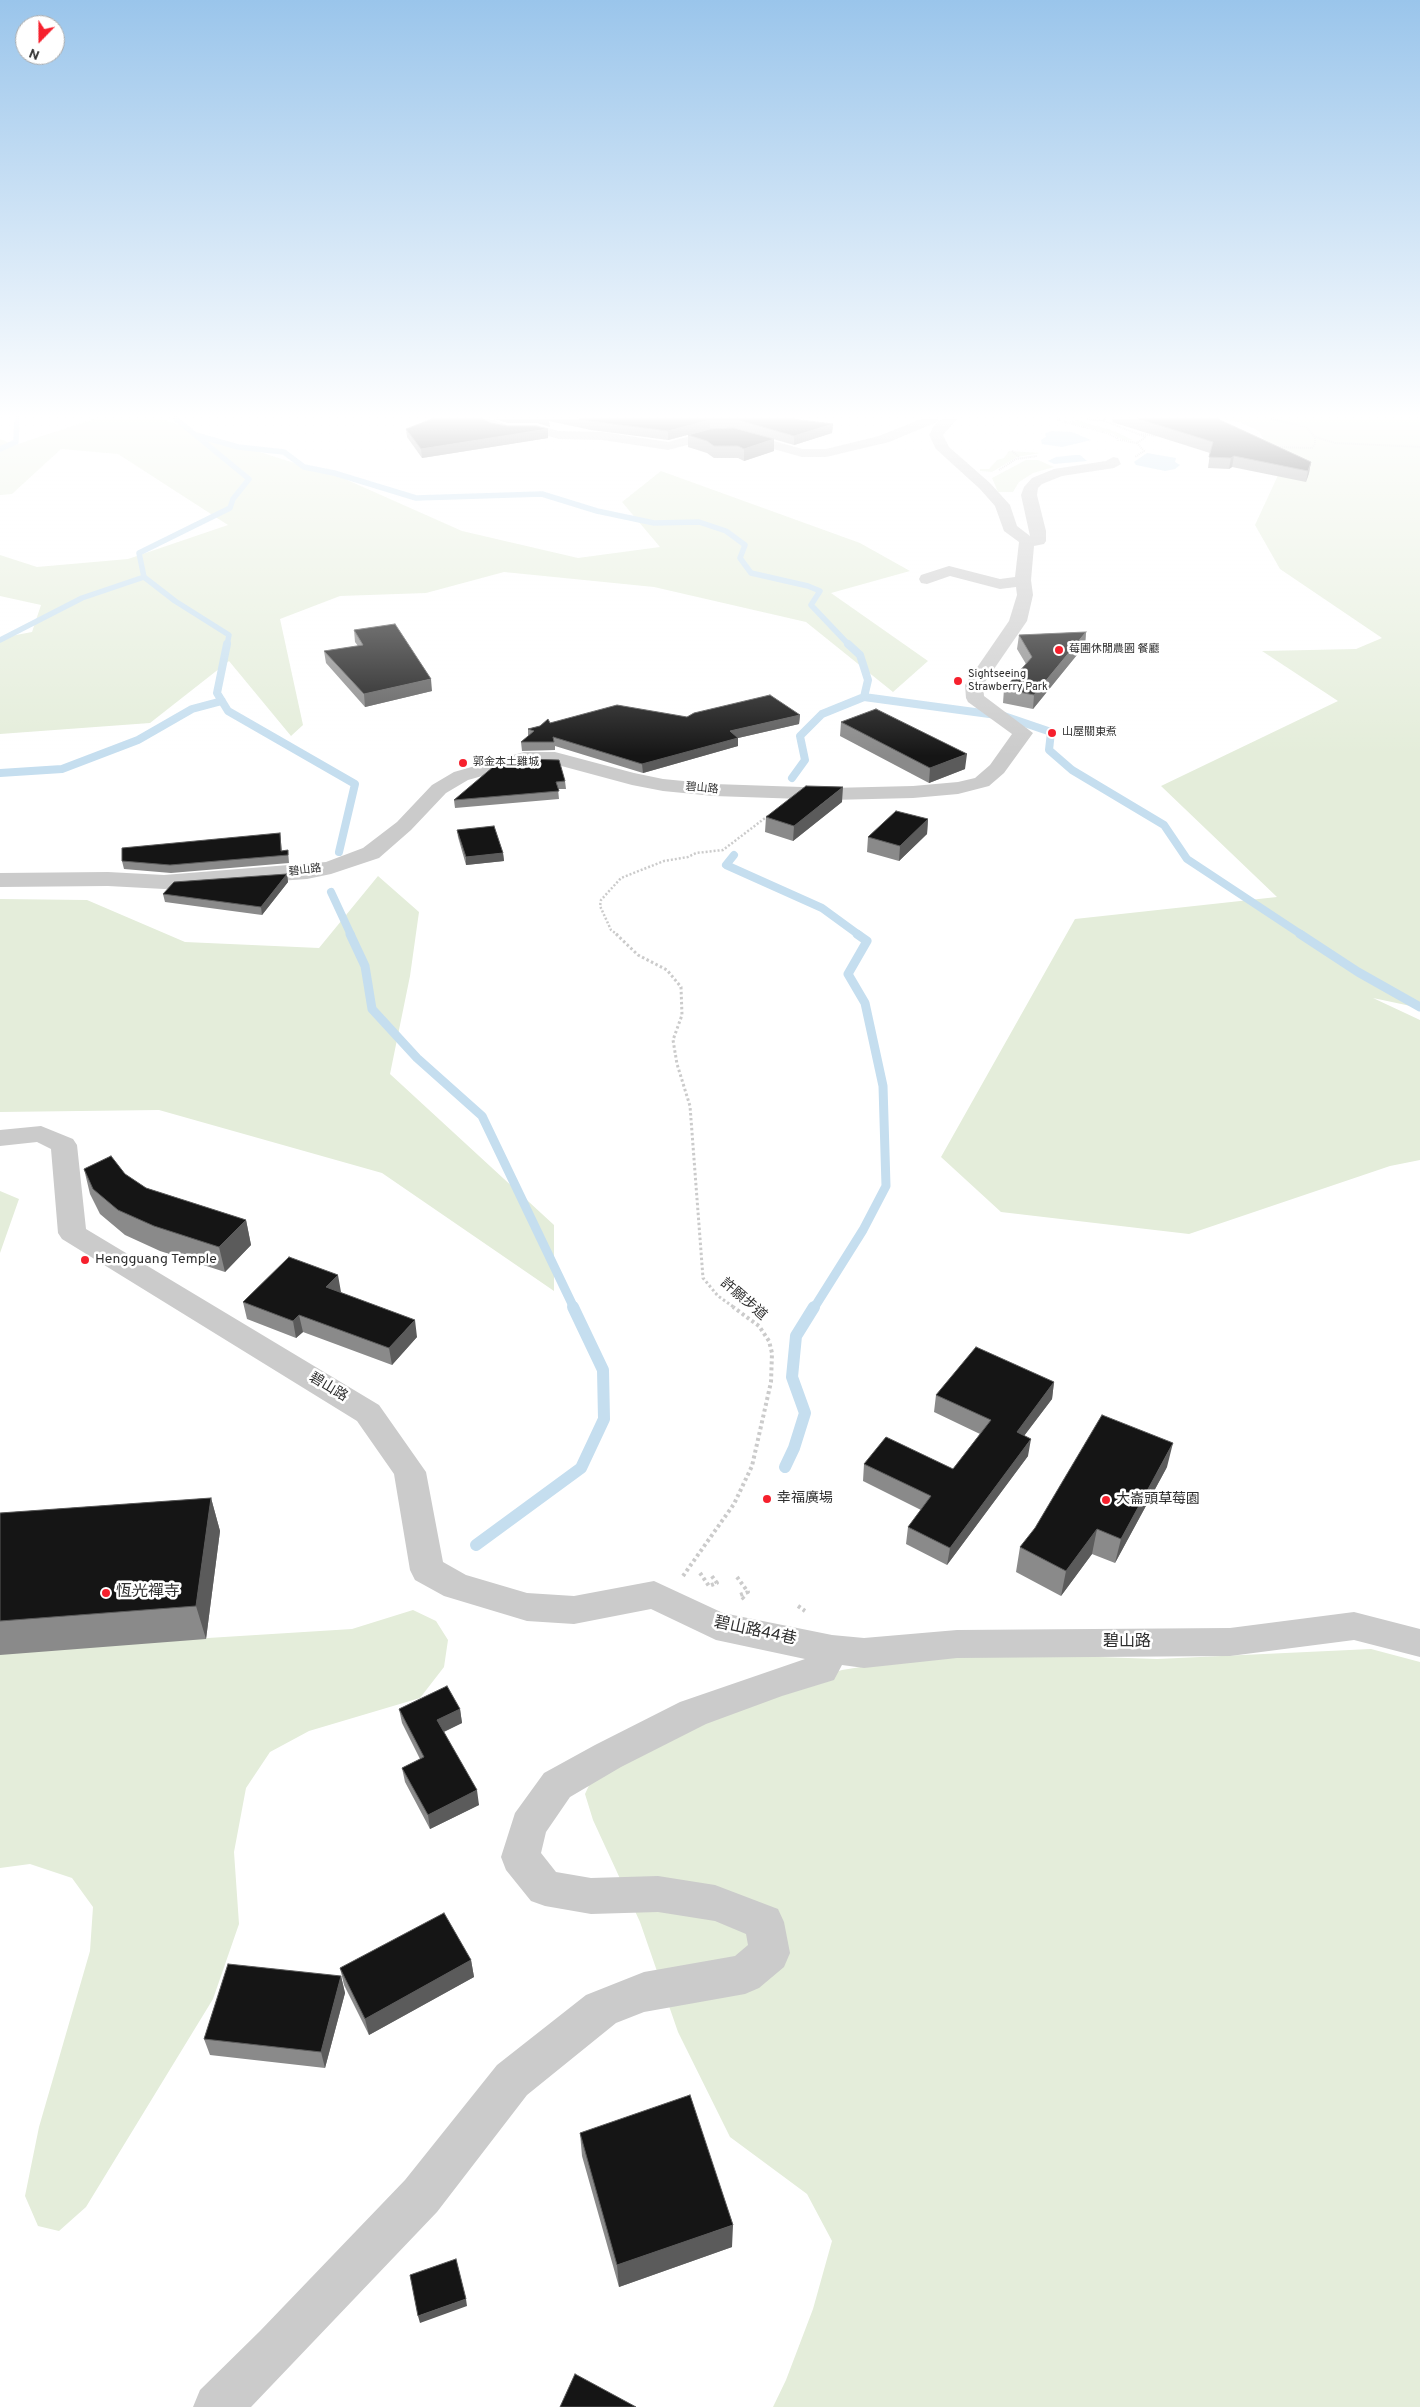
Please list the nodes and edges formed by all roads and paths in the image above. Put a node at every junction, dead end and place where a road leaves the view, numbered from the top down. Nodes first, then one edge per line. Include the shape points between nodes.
1 (1014, 531) edge
2 (1038, 531) edge
3 (1027, 541) junction
4 (928, 579) dead end
5 (1023, 581) junction
6 (794, 793) junction
7 (0, 880) edge
8 (676, 999) dead end
9 (682, 1001) junction
10 (0, 1138) edge
11 (700, 1573) dead end
12 (711, 1574) dead end
13 (737, 1577) dead end
14 (654, 1595) junction
15 (746, 1602) dead end
16 (1420, 1643) edge
17 (832, 1650) junction
18 (216, 2407) edge

1 - 3 street
2 - 3 street via 1038,541
3 - 5 street, 碧山路
4 - 5 street via 948,571 1000,584
5 - 6 street, 碧山路 via 1025,595 1018,621 974,685 975,698 1023,733 997,769 982,782 958,788 914,792
6 - 7 street, 碧山路 via 663,785 556,758 524,758 461,776 439,789 404,826 371,853 332,868 164,882
6 - 9 path, 許願步道 via 728,848 664,861 621,878 601,900 600,912 611,930 638,956 667,970 681,987
8 - 9 path
9 - 14 path, 許願步道 via 682,1015 673,1040 690,1106 703,1278 718,1296 759,1326 769,1341 772,1363 769,1392 752,1466 734,1504 685,1574
10 - 14 street, 碧山路 via 41,1134 64,1145 72,1233 368,1413 410,1472 427,1570 456,1586 526,1607 574,1610
11 - 12 path via 709,1586 717,1582
13 - 15 path via 748,1592 740,1595
14 - 17 street, 碧山路44巷 via 716,1626
16 - 17 street, 碧山路 via 1354,1626 1230,1642 957,1644 864,1653
17 - 18 street via 821,1669 693,1713 557,1785 529,1825 520,1856 545,1888 591,1896 658,1894 715,1903 764,1922 770,1953 745,1974 644,1992 601,2009 512,2080 421,2196 278,2348

